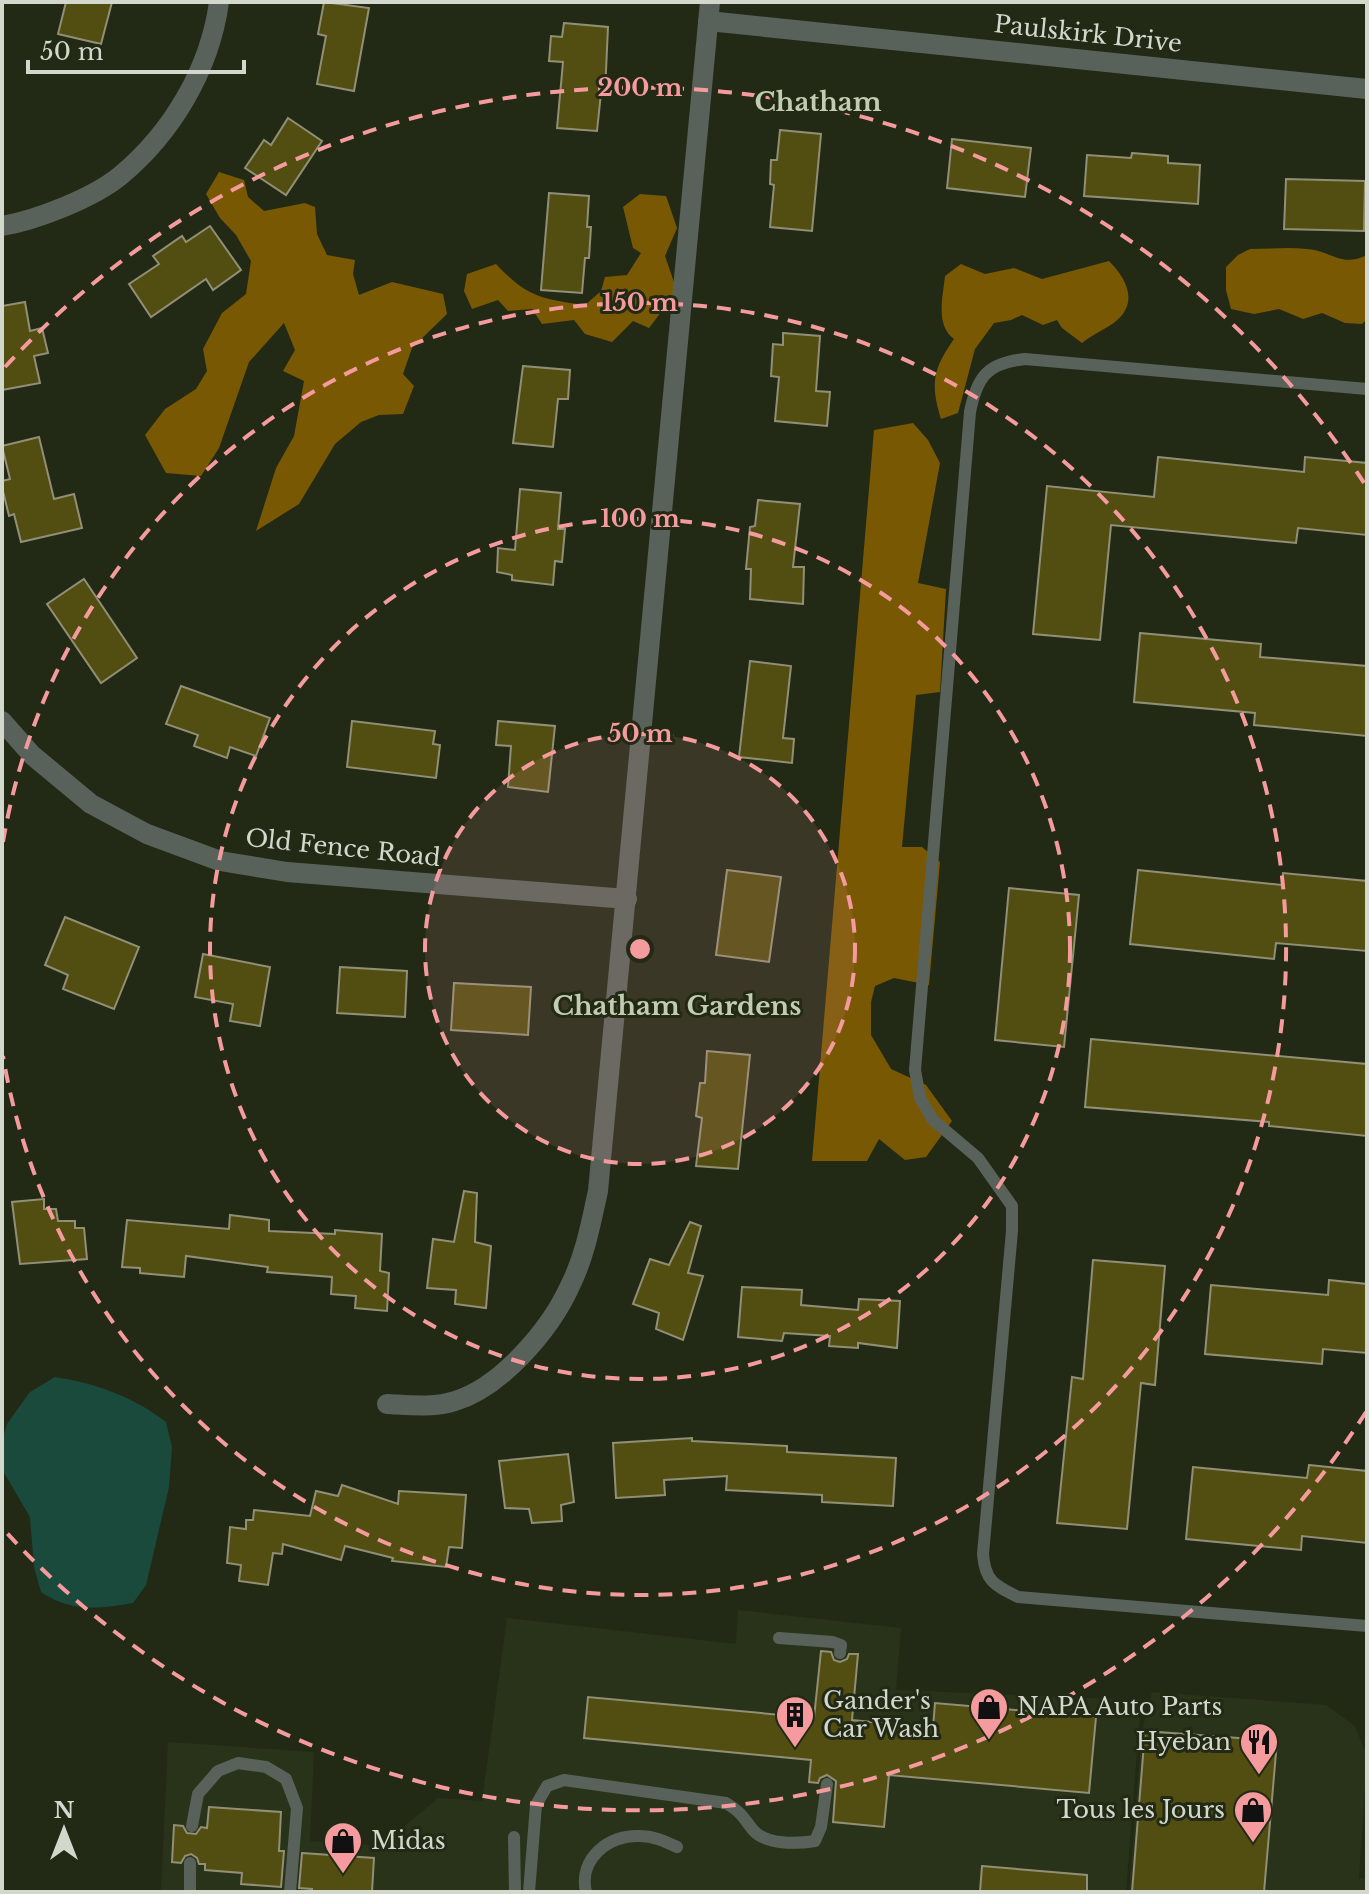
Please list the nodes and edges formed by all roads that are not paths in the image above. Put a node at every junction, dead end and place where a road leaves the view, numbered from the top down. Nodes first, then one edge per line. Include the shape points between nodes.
1 (219, 2) edge
2 (709, 12) edge
3 (1367, 89) edge
4 (2, 226) edge
5 (1367, 389) edge
6 (2, 721) edge
7 (627, 899) junction
8 (387, 1404) dead end
9 (1367, 1626) edge
10 (779, 1638) dead end
11 (840, 1653) dead end
12 (827, 1784) dead end
13 (192, 1826) dead end
14 (514, 1837) dead end
15 (677, 1847) dead end
16 (190, 1863) dead end
17 (190, 1892) edge
18 (290, 1892) edge
19 (515, 1892) edge
20 (529, 1892) edge
21 (586, 1892) edge

1 - 4 street via 204,59 185,101 158,139 119,177 68,205
2 - 3 street, Paulskirk Drive
2 - 7 street
5 - 9 lane via 1025,359 1004,361 986,372 974,391 970,412 915,1070 920,1098 933,1120 978,1158 1012,1206 983,1554 984,1571 995,1586 1018,1597
6 - 7 street, Old Fence Road via 32,755 91,804 147,834 220,861 287,872
7 - 8 street via 598,1191 584,1253 569,1288 520,1358 487,1386 454,1402
10 - 11 lane via 833,1642 841,1645
12 - 20 lane via 821,1827 815,1841 803,1843 765,1839 726,1803 564,1780 547,1786 536,1805
13 - 18 lane via 198,1794 218,1771 238,1763 266,1767 286,1779 297,1808
14 - 19 lane
15 - 21 lane via 637,1835 616,1839 598,1849 587,1867
16 - 17 lane

